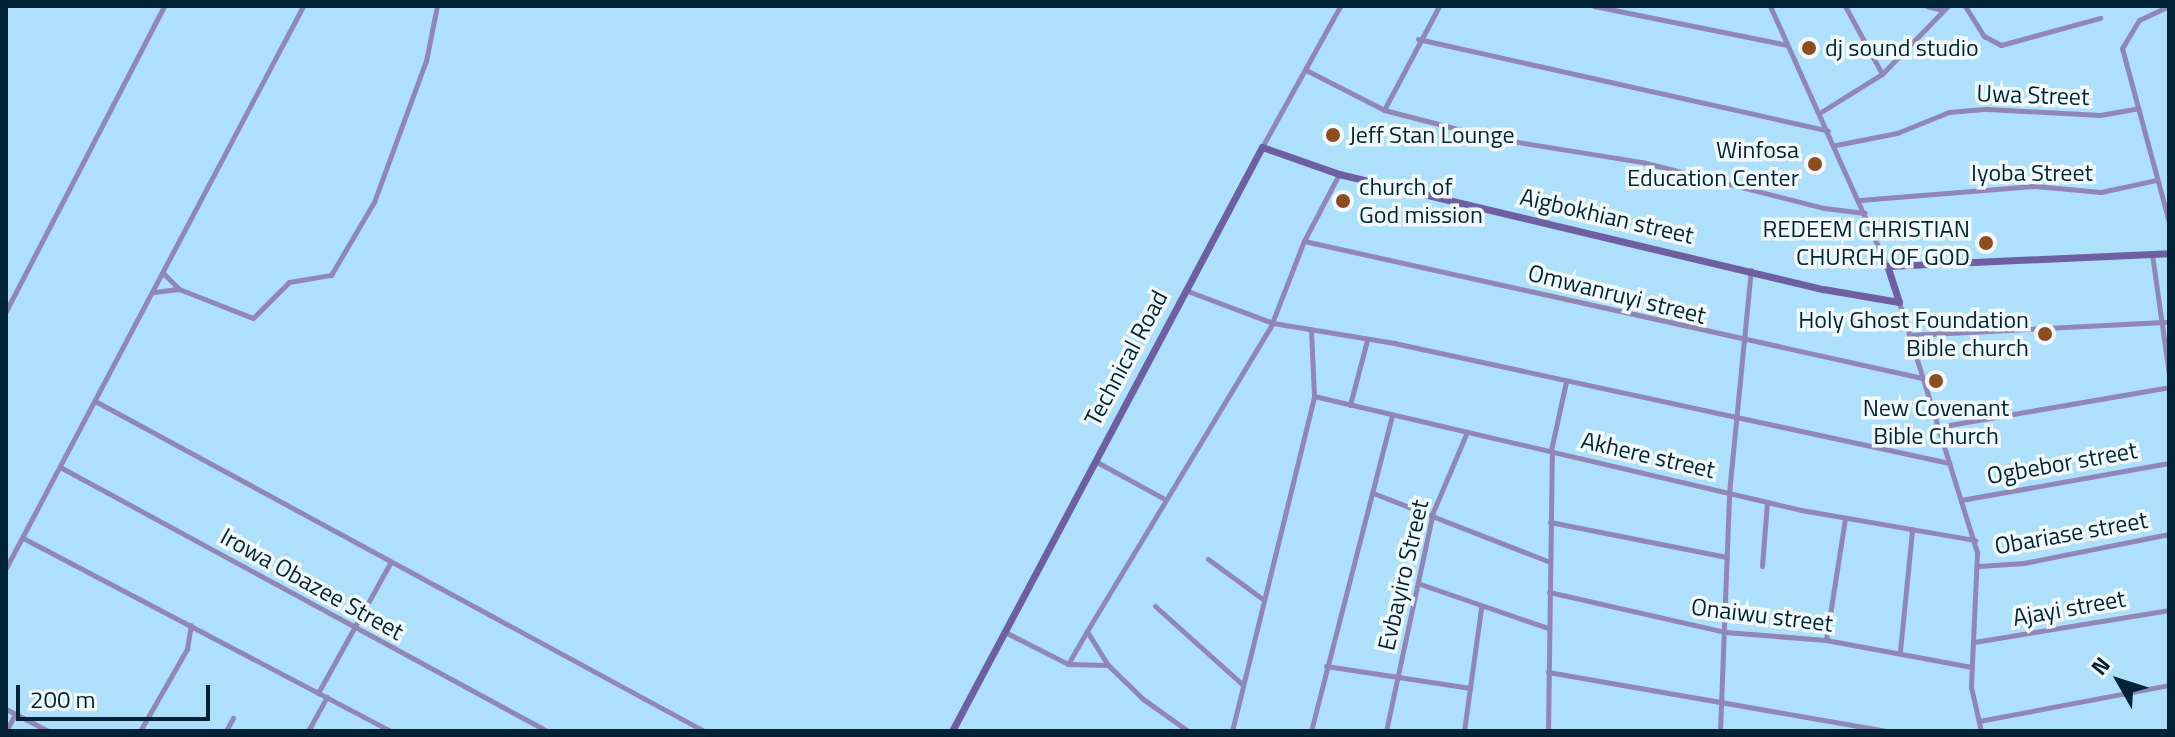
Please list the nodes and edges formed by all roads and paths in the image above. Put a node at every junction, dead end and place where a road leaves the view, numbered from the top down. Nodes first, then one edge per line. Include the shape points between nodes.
1 (164, 6) edge
2 (303, 6) edge
3 (437, 6) edge
4 (1340, 6) edge
5 (1439, 6) edge
6 (1594, 6) edge
7 (1770, 6) edge
8 (1845, 6) edge
9 (1927, 6) edge
10 (1965, 6) edge
11 (2169, 6) edge
12 (1945, 8) edge
13 (2100, 18) dead end
14 (1418, 39) junction
15 (1787, 45) junction
16 (1306, 70) junction
17 (1882, 74) junction
18 (2138, 108) junction
19 (1384, 110) junction
20 (1821, 112) junction
21 (1828, 131) junction
22 (1836, 145) junction
23 (1262, 147) junction
24 (1339, 174) junction
25 (2156, 180) junction
26 (1860, 200) junction
27 (1865, 213) junction
28 (2169, 222) edge
29 (1304, 241) junction
30 (2169, 253) edge
31 (2152, 254) junction
32 (1887, 266) junction
33 (1751, 270) junction
34 (163, 273) junction
35 (179, 289) junction
36 (1185, 290) junction
37 (154, 292) junction
38 (1899, 302) junction
39 (6, 311) edge
40 (2166, 322) edge
41 (1273, 323) junction
42 (1311, 331) junction
43 (1909, 335) junction
44 (1368, 339) junction
45 (1744, 341) junction
46 (2169, 375) edge
47 (1922, 378) junction
48 (1566, 382) junction
49 (2169, 387) edge
50 (1314, 396) junction
51 (95, 401) junction
52 (1350, 405) junction
53 (1392, 415) junction
54 (1735, 420) junction
55 (1938, 427) junction
56 (1467, 432) junction
57 (1551, 451) junction
58 (1095, 461) junction
59 (1949, 463) junction
60 (2169, 463) edge
61 (60, 467) junction
62 (1373, 493) junction
63 (1729, 493) junction
64 (1163, 498) junction
65 (1961, 500) junction
66 (1767, 502) junction
67 (1433, 512) junction
68 (1845, 518) junction
69 (1550, 522) junction
70 (1912, 530) junction
71 (2169, 534) edge
72 (23, 538) junction
73 (1975, 540) junction
74 (1727, 557) junction
75 (1208, 559) dead end
76 (1550, 562) junction
77 (390, 563) junction
78 (1762, 566) dead end
79 (1979, 566) junction
80 (6, 568) edge
81 (1420, 584) junction
82 (1549, 592) junction
83 (1261, 598) junction
84 (1155, 606) dead end
85 (1481, 608) junction
86 (2169, 610) edge
87 (193, 628) junction
88 (1548, 628) junction
89 (356, 629) junction
90 (1087, 631) junction
91 (1005, 632) junction
92 (1725, 632) junction
93 (1826, 640) junction
94 (1974, 642) junction
95 (1900, 651) junction
96 (1068, 664) junction
97 (1108, 665) junction
98 (1326, 666) junction
99 (1972, 667) junction
100 (1548, 672) junction
101 (1398, 674) junction
102 (1242, 684) junction
103 (2169, 685) edge
104 (1470, 688) junction
105 (318, 693) junction
106 (327, 697) junction
107 (1721, 698) junction
108 (6, 709) edge
109 (15, 714) junction
110 (233, 718) dead end
111 (1979, 721) junction
112 (6, 731) edge
113 (48, 731) edge
114 (140, 731) edge
115 (226, 731) edge
116 (308, 731) edge
117 (391, 731) edge
118 (547, 731) edge
119 (704, 731) edge
120 (952, 731) edge
121 (1188, 731) edge
122 (1232, 731) edge
123 (1311, 731) edge
124 (1386, 731) edge
125 (1464, 731) edge
126 (1548, 731) edge
127 (1720, 731) edge
128 (1885, 731) edge
129 (1981, 731) edge

1 - 39 street
2 - 34 street
3 - 35 street via 426,61 374,202 331,275 289,282 257,318
4 - 16 street, Technical Road
5 - 14 street
6 - 15 street
7 - 15 street
8 - 17 street
9 - 12 street
10 - 13 street via 1984,36 2001,45
11 - 18 street via 2139,20 2122,48
12 - 17 street
14 - 19 street
14 - 21 street
15 - 20 street
16 - 19 street
16 - 23 street, Technical Road
17 - 20 street
18 - 22 street, Uwa Street via 2100,115 1949,112 1897,133
18 - 25 street
19 - 27 street via 1493,138 1642,162 1824,208
20 - 21 street
21 - 22 street
22 - 26 street
23 - 24 street, Aigbokhian street
23 - 36 street, Technical Road
24 - 29 street
24 - 33 street, Aigbokhian street
25 - 26 street, Iyoba Street via 2101,192 2035,186
25 - 28 street
26 - 27 street
27 - 32 street
29 - 41 street
29 - 45 street, Omwanruyi street
30 - 31 street
31 - 32 street
31 - 40 street
32 - 38 street
33 - 38 street, Aigbokhian street
33 - 45 street
34 - 35 street
34 - 37 street
35 - 37 street
36 - 41 street
36 - 58 street, Technical Road
37 - 51 street
38 - 43 street
40 - 43 street
40 - 46 street
41 - 42 street
41 - 64 street
42 - 44 street
42 - 50 street
43 - 47 street
44 - 48 street
44 - 52 street
45 - 47 street, Omwanruyi street
45 - 54 street
47 - 55 street
48 - 54 street
48 - 57 street
49 - 55 street
50 - 52 street, Akhere street
50 - 83 street
51 - 61 street
51 - 77 street
52 - 53 street, Akhere street
53 - 56 street, Akhere street
53 - 62 street
54 - 59 street
54 - 63 street
55 - 59 street
56 - 57 street, Akhere street
56 - 67 street, Evbayiro Street
57 - 63 street, Akhere street
57 - 69 street
58 - 64 street
58 - 91 street, Technical Road
59 - 65 street
60 - 65 street, Ogbebor street
61 - 72 street
61 - 89 street, Irowa Obazee Street
62 - 67 street
62 - 98 street
63 - 66 street, Akhere street
63 - 74 street
64 - 90 street
65 - 73 street
66 - 68 street, Akhere street
66 - 78 street
67 - 76 street via 1463,531
67 - 81 street, Evbayiro Street
68 - 70 street, Akhere street
68 - 93 street
69 - 74 street
69 - 76 street
70 - 73 street, Akhere street
70 - 95 street
71 - 79 street, Obariase street via 2024,563
72 - 80 street
72 - 87 street
73 - 79 street
74 - 92 street
75 - 83 street
76 - 82 street
77 - 89 street
77 - 119 street
79 - 94 street
81 - 85 street
81 - 101 street, Evbayiro Street
82 - 88 street
82 - 92 street, Onaiwu street
83 - 102 street
84 - 102 street
85 - 88 street
85 - 104 street
86 - 94 street, Ajayi street
87 - 105 street
87 - 114 street
88 - 100 street
89 - 105 street
89 - 118 street, Irowa Obazee Street
90 - 96 street
90 - 97 street
91 - 96 street
91 - 120 street, Technical Road
92 - 93 street, Onaiwu street
92 - 107 street
93 - 95 street, Onaiwu street
94 - 99 street
95 - 99 street, Onaiwu street
96 - 97 street
97 - 121 street
98 - 101 street
98 - 123 street
99 - 111 street
100 - 107 street
100 - 126 street
101 - 104 street
101 - 124 street, Evbayiro Street
102 - 122 street
103 - 111 street
104 - 125 street
105 - 106 street
106 - 116 street
106 - 117 street
107 - 127 street
107 - 128 street
108 - 109 street
109 - 112 street
109 - 113 street
110 - 115 street
111 - 129 street

